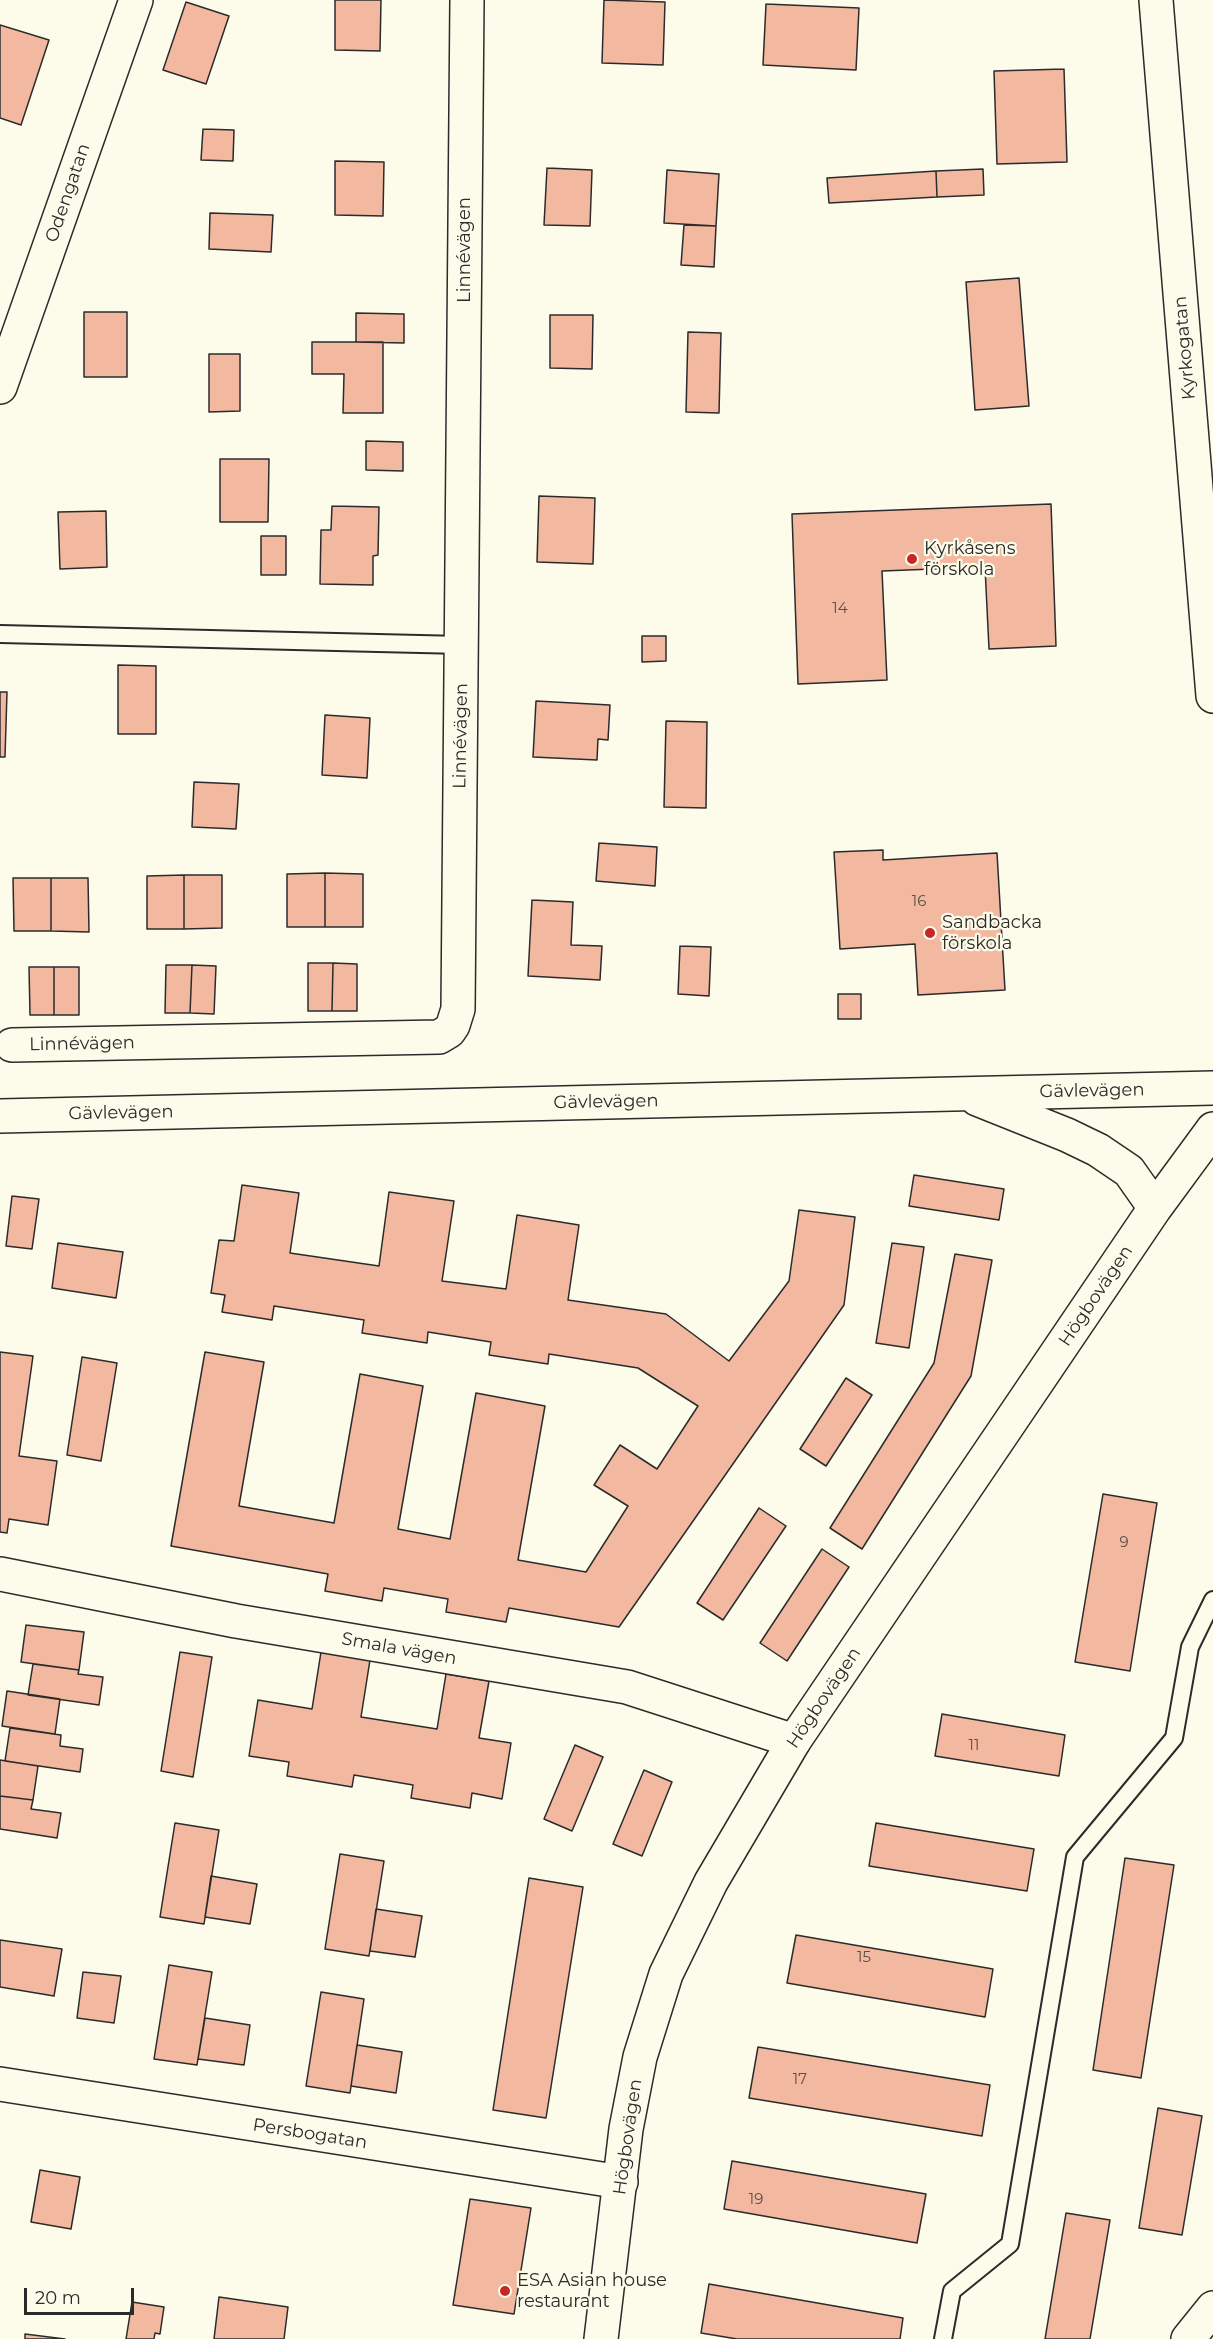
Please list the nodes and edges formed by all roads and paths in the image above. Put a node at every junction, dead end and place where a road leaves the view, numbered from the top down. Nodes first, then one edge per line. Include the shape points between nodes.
1 (136, 0) edge
2 (467, 0) edge
3 (1156, 0) edge
4 (10, 326) edge
5 (0, 387) edge
6 (0, 634) edge
7 (462, 645) junction
8 (1213, 696) edge
9 (12, 1046) dead end
10 (1213, 1088) edge
11 (964, 1094) junction
12 (0, 1116) edge
13 (1213, 1129) edge
14 (1155, 1208) junction
15 (0, 1574) edge
16 (1213, 1600) edge
17 (794, 1741) junction
18 (0, 2084) edge
19 (621, 2182) junction
20 (1213, 2308) edge
21 (601, 2339) edge
22 (943, 2339) edge
23 (1188, 2339) edge

1 - 4 street, Odengatan
2 - 7 street, Linnévägen
3 - 8 street, Kyrkogatan
4 - 5 street, Odengatan
6 - 7 lane
7 - 9 street, Linnévägen via 458,1009 449,1031 439,1037
10 - 11 street, Gävlevägen
11 - 12 street, Gävlevägen
11 - 14 street via 1098,1150 1129,1172
13 - 14 street, Högbovägen
14 - 17 street, Högbovägen
15 - 17 street, Smala vägen via 236,1621 627,1688
16 - 22 lane via 1190,1647 1174,1738 1075,1857 1010,2244 952,2291
17 - 19 street, Högbovägen via 711,1882 666,1974 640,2057 626,2129
18 - 19 street, Persbogatan
19 - 21 street, Högbovägen
20 - 23 street

